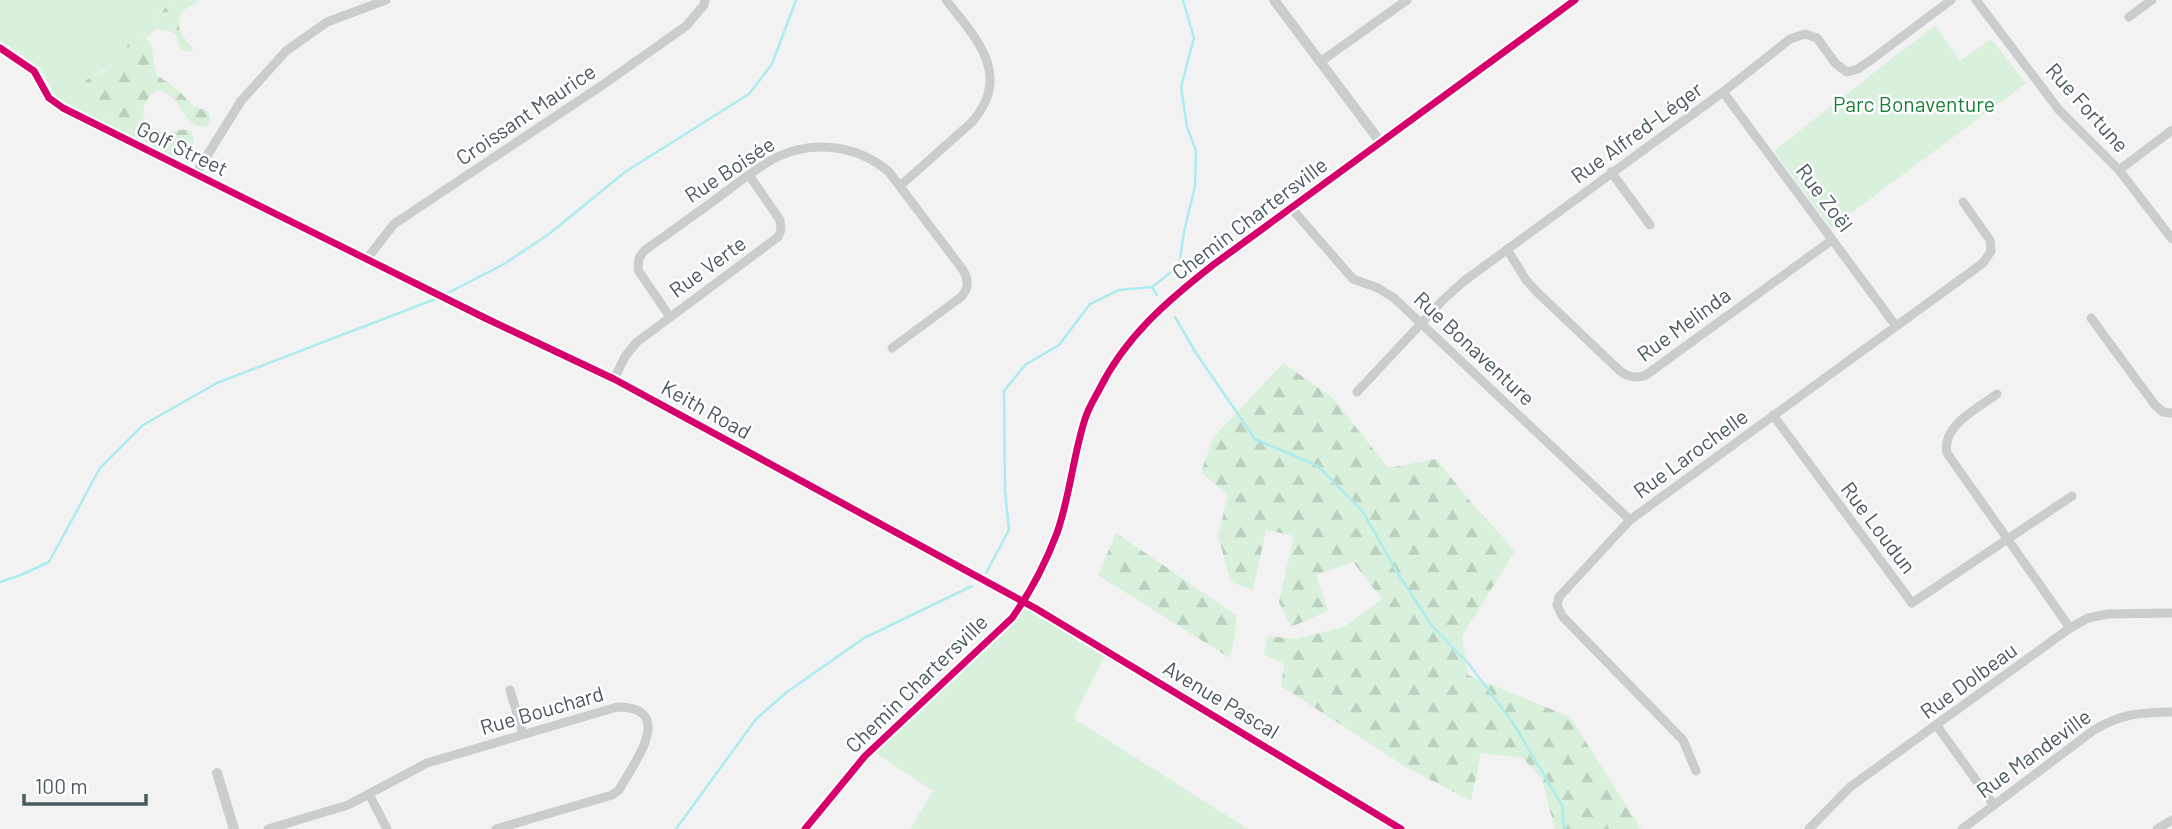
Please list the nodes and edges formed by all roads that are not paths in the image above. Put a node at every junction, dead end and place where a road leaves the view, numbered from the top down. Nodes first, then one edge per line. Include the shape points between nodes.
1 (386, 0) edge
2 (705, 0) edge
3 (946, 0) edge
4 (1274, 0) edge
5 (1407, 0) edge
6 (1576, 0) edge
7 (1951, 0) edge
8 (1976, 0) edge
9 (2152, 0) edge
10 (2129, 17) dead end
11 (0, 48) edge
12 (1320, 62) junction
13 (1723, 92) junction
14 (2172, 130) edge
15 (1381, 143) junction
16 (2119, 170) junction
17 (1611, 172) junction
18 (195, 175) junction
19 (749, 175) junction
20 (900, 186) junction
21 (1963, 202) dead end
22 (1292, 209) junction
23 (1650, 225) dead end
24 (2172, 239) edge
25 (1832, 240) junction
26 (1507, 249) junction
27 (366, 260) junction
28 (670, 317) junction
29 (2091, 318) dead end
30 (1422, 324) junction
31 (1896, 326) junction
32 (892, 348) dead end
33 (614, 379) junction
34 (1357, 392) dead end
35 (1997, 394) dead end
36 (2172, 413) edge
37 (1773, 415) junction
38 (2073, 496) dead end
39 (1630, 520) junction
40 (2008, 539) junction
41 (1023, 602) junction
42 (2172, 613) edge
43 (2070, 628) junction
44 (510, 690) dead end
45 (2172, 712) edge
46 (1937, 726) junction
47 (523, 734) junction
48 (1696, 771) dead end
49 (217, 773) dead end
50 (369, 794) junction
51 (1994, 805) junction
52 (2172, 820) edge
53 (234, 829) edge
54 (268, 829) edge
55 (387, 829) edge
56 (496, 829) edge
57 (805, 829) edge
58 (1401, 829) edge
59 (1809, 829) edge
60 (1962, 829) edge
61 (2157, 829) edge

1 - 18 street via 327,22 286,51 241,101
2 - 27 street, Croissant Maurice via 686,26 394,225
3 - 20 street via 986,56 989,93 972,122
4 - 12 street
5 - 12 street
6 - 15 street, Chemin Chartersville
7 - 13 street, Rue Alfred-Léger via 1858,69 1847,72 1817,38 1805,34 1790,39
8 - 16 street, Rue Fortune via 2059,110
9 - 10 street
11 - 18 street, Golf Street via 34,71 58,106
12 - 15 street
13 - 17 street, Rue Alfred-Léger
13 - 25 street, Rue Zoël
14 - 16 street
15 - 22 street, Chemin Chartersville
16 - 24 street, Rue Fortune
17 - 23 street
17 - 26 street, Rue Alfred-Léger
18 - 27 street, Golf Street
19 - 20 street, Rue Boisée via 786,153 825,147 868,158
19 - 28 street, Rue Verte via 780,220 780,233
19 - 28 street, Rue Boisée via 639,258 640,275
20 - 32 street, Rue Boisée via 963,270 968,284 961,297
21 - 31 street, Rue Larochelle via 1990,240 1991,251 1983,263
22 - 30 street, Rue Bonaventure via 1353,279 1394,298
22 - 41 street, Chemin Chartersville via 1170,300 1116,359 1086,416 1057,533
25 - 26 street, Rue Melinda via 1646,375 1635,377 1620,371 1537,292
25 - 31 street, Rue Zoël
26 - 30 street, Rue Alfred-Léger via 1454,289
27 - 33 street, Keith Road
28 - 33 street, Rue Verte via 632,348
29 - 36 street via 2155,405
30 - 34 street, Rue Alfred-Léger
30 - 39 street, Rue Bonaventure
31 - 37 street, Rue Larochelle
33 - 41 street, Keith Road
35 - 40 street via 1952,428 1946,446
37 - 39 street, Rue Larochelle
37 - 40 street, Rue Loudun via 1912,603
38 - 40 street
39 - 48 street, Rue Larochelle via 1562,594 1557,606 1683,740
40 - 43 street
41 - 57 street, Chemin Chartersville via 1012,618 865,756
41 - 58 street, Avenue Pascal
42 - 43 street, Rue Dolbeau via 2108,614
43 - 46 street, Rue Dolbeau
44 - 47 street
45 - 51 street, Rue Mandeville via 2136,713 2106,722
46 - 51 street
46 - 59 street, Rue Dolbeau via 1850,787
47 - 50 street, Rue Bouchard via 428,763
47 - 56 street, Rue Bouchard via 617,707 639,710 649,725 648,738 612,795
49 - 53 street
50 - 54 street, Rue Bouchard via 348,805
50 - 55 street
51 - 60 street, Rue Mandeville
52 - 61 street

